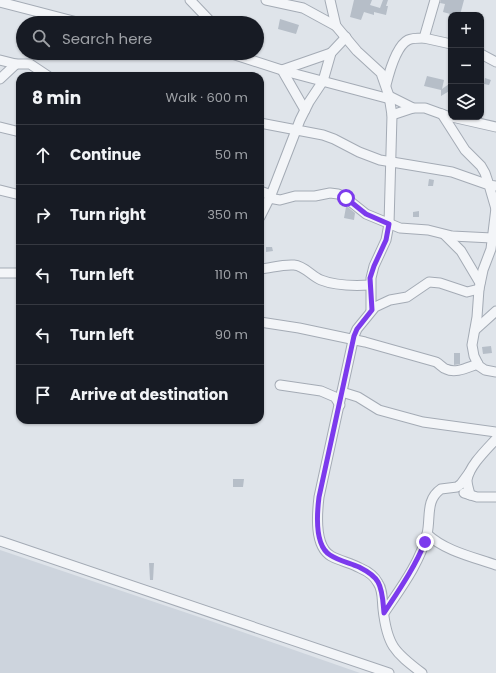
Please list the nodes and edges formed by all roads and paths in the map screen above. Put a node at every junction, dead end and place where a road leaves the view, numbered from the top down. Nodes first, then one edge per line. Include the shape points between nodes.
1 (190, 0) edge
2 (266, 0) edge
3 (330, 0) edge
4 (435, 0) edge
5 (0, 2) edge
6 (54, 16) edge
7 (205, 16) edge
8 (336, 26) junction
9 (346, 37) junction
10 (424, 38) junction
11 (448, 43) edge
12 (331, 53) junction
13 (484, 56) edge
14 (0, 60) edge
15 (252, 60) edge
16 (255, 61) joint
17 (496, 62) edge
18 (16, 64) junction
19 (282, 70) junction
20 (42, 72) edge
21 (0, 79) edge
22 (323, 81) junction
23 (386, 85) junction
24 (389, 98) junction
25 (413, 108) junction
26 (305, 110) junction
27 (392, 115) junction
28 (448, 116) edge
29 (450, 120) edge
30 (465, 120) edge
31 (264, 124) edge
32 (0, 127) edge
33 (496, 127) edge
34 (297, 130) junction
35 (16, 131) edge
36 (392, 163) junction
37 (492, 186) edge
38 (0, 190) edge
39 (264, 193) edge
40 (16, 194) edge
41 (270, 197) junction
42 (264, 209) edge
43 (496, 209) edge
44 (389, 224) junction
45 (445, 235) junction
46 (493, 239) edge
47 (264, 269) edge
48 (0, 273) edge
49 (16, 273) edge
50 (370, 285) junction
51 (480, 286) junction
52 (372, 310) junction
53 (496, 311) edge
54 (264, 323) edge
55 (475, 330) junction
56 (354, 340) junction
57 (478, 364) junction
58 (496, 372) edge
59 (280, 386) dead end
60 (342, 392) junction
61 (340, 405) junction
62 (496, 432) edge
63 (496, 439) edge
64 (469, 473) junction
65 (457, 488) junction
66 (470, 495) junction
67 (496, 497) edge
68 (427, 534) junction
69 (0, 541) edge
70 (496, 565) edge
71 (384, 613) junction
72 (389, 673) edge
73 (422, 673) edge

1 - 7 street
2 - 8 street via 303,8
3 - 8 street
4 - 10 street
5 - 6 street
8 - 9 street
9 - 12 street
9 - 23 street via 380,73
10 - 11 street
10 - 23 street via 408,40 402,46 391,67
12 - 19 street
12 - 22 street
13 - 17 street
14 - 18 street
15 - 16 street
16 - 19 street
18 - 20 street via 30,64
18 - 21 street
19 - 22 street
19 - 26 street
22 - 24 street
22 - 26 street
23 - 24 street
24 - 25 street
24 - 27 street
25 - 27 street
25 - 28 street via 426,108
26 - 34 street
27 - 36 street
29 - 37 street via 465,150 481,166
30 - 33 street
31 - 34 street
32 - 35 street
34 - 36 street via 334,139 358,152
34 - 41 street
36 - 37 street via 452,172
36 - 44 street
37 - 43 street
38 - 40 street
39 - 41 street
41 - 42 street
41 - 44 street via 280,200 295,196 338,194 366,214
43 - 46 street
44 - 45 street via 404,229 428,230
44 - 50 street
45 - 46 street
45 - 51 street via 461,252
46 - 51 street
47 - 50 street via 295,265 304,268 320,280 346,286
48 - 49 street
50 - 52 street
51 - 52 street via 467,292 429,282 407,297 390,300
51 - 55 street
52 - 56 street via 355,332
53 - 55 street
54 - 56 street
55 - 57 street via 472,346
56 - 57 street via 436,362 451,371
56 - 60 street
57 - 58 street via 485,370
59 - 61 street via 321,391 334,397
60 - 61 street
60 - 62 street via 358,397 379,410 423,422
61 - 71 street via 319,497 320,541 331,556 373,576 382,591
63 - 64 street
64 - 65 street
64 - 66 street via 467,483
65 - 66 street
65 - 68 street via 441,490 432,498
66 - 67 street
68 - 70 street via 444,546
68 - 71 street via 418,557
69 - 72 street
71 - 73 street via 386,631 394,648 402,658

